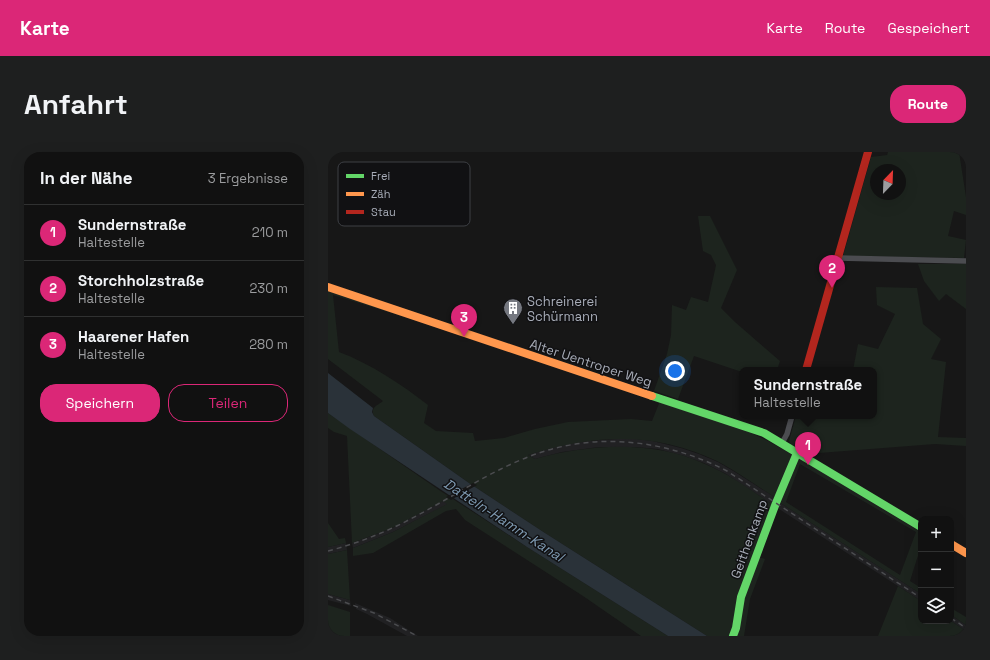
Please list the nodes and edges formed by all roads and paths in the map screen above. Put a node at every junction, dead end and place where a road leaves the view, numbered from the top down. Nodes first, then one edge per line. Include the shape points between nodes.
1 (868, 152) edge
2 (838, 258) junction
3 (966, 261) edge
4 (328, 287) edge
5 (807, 367) edge
6 (791, 419) edge
7 (782, 444) junction
8 (797, 453) junction
9 (918, 525) edge
10 (954, 546) edge
11 (966, 553) edge
12 (733, 636) edge

1 - 2 street
2 - 3 street
2 - 5 street
4 - 7 street, Alter Uentroper Weg via 753,429
6 - 7 street
7 - 8 street, Alter Uentroper Weg
8 - 9 street, Alter Uentroper Weg
8 - 12 street, Geithenkamp via 741,597
10 - 11 street

